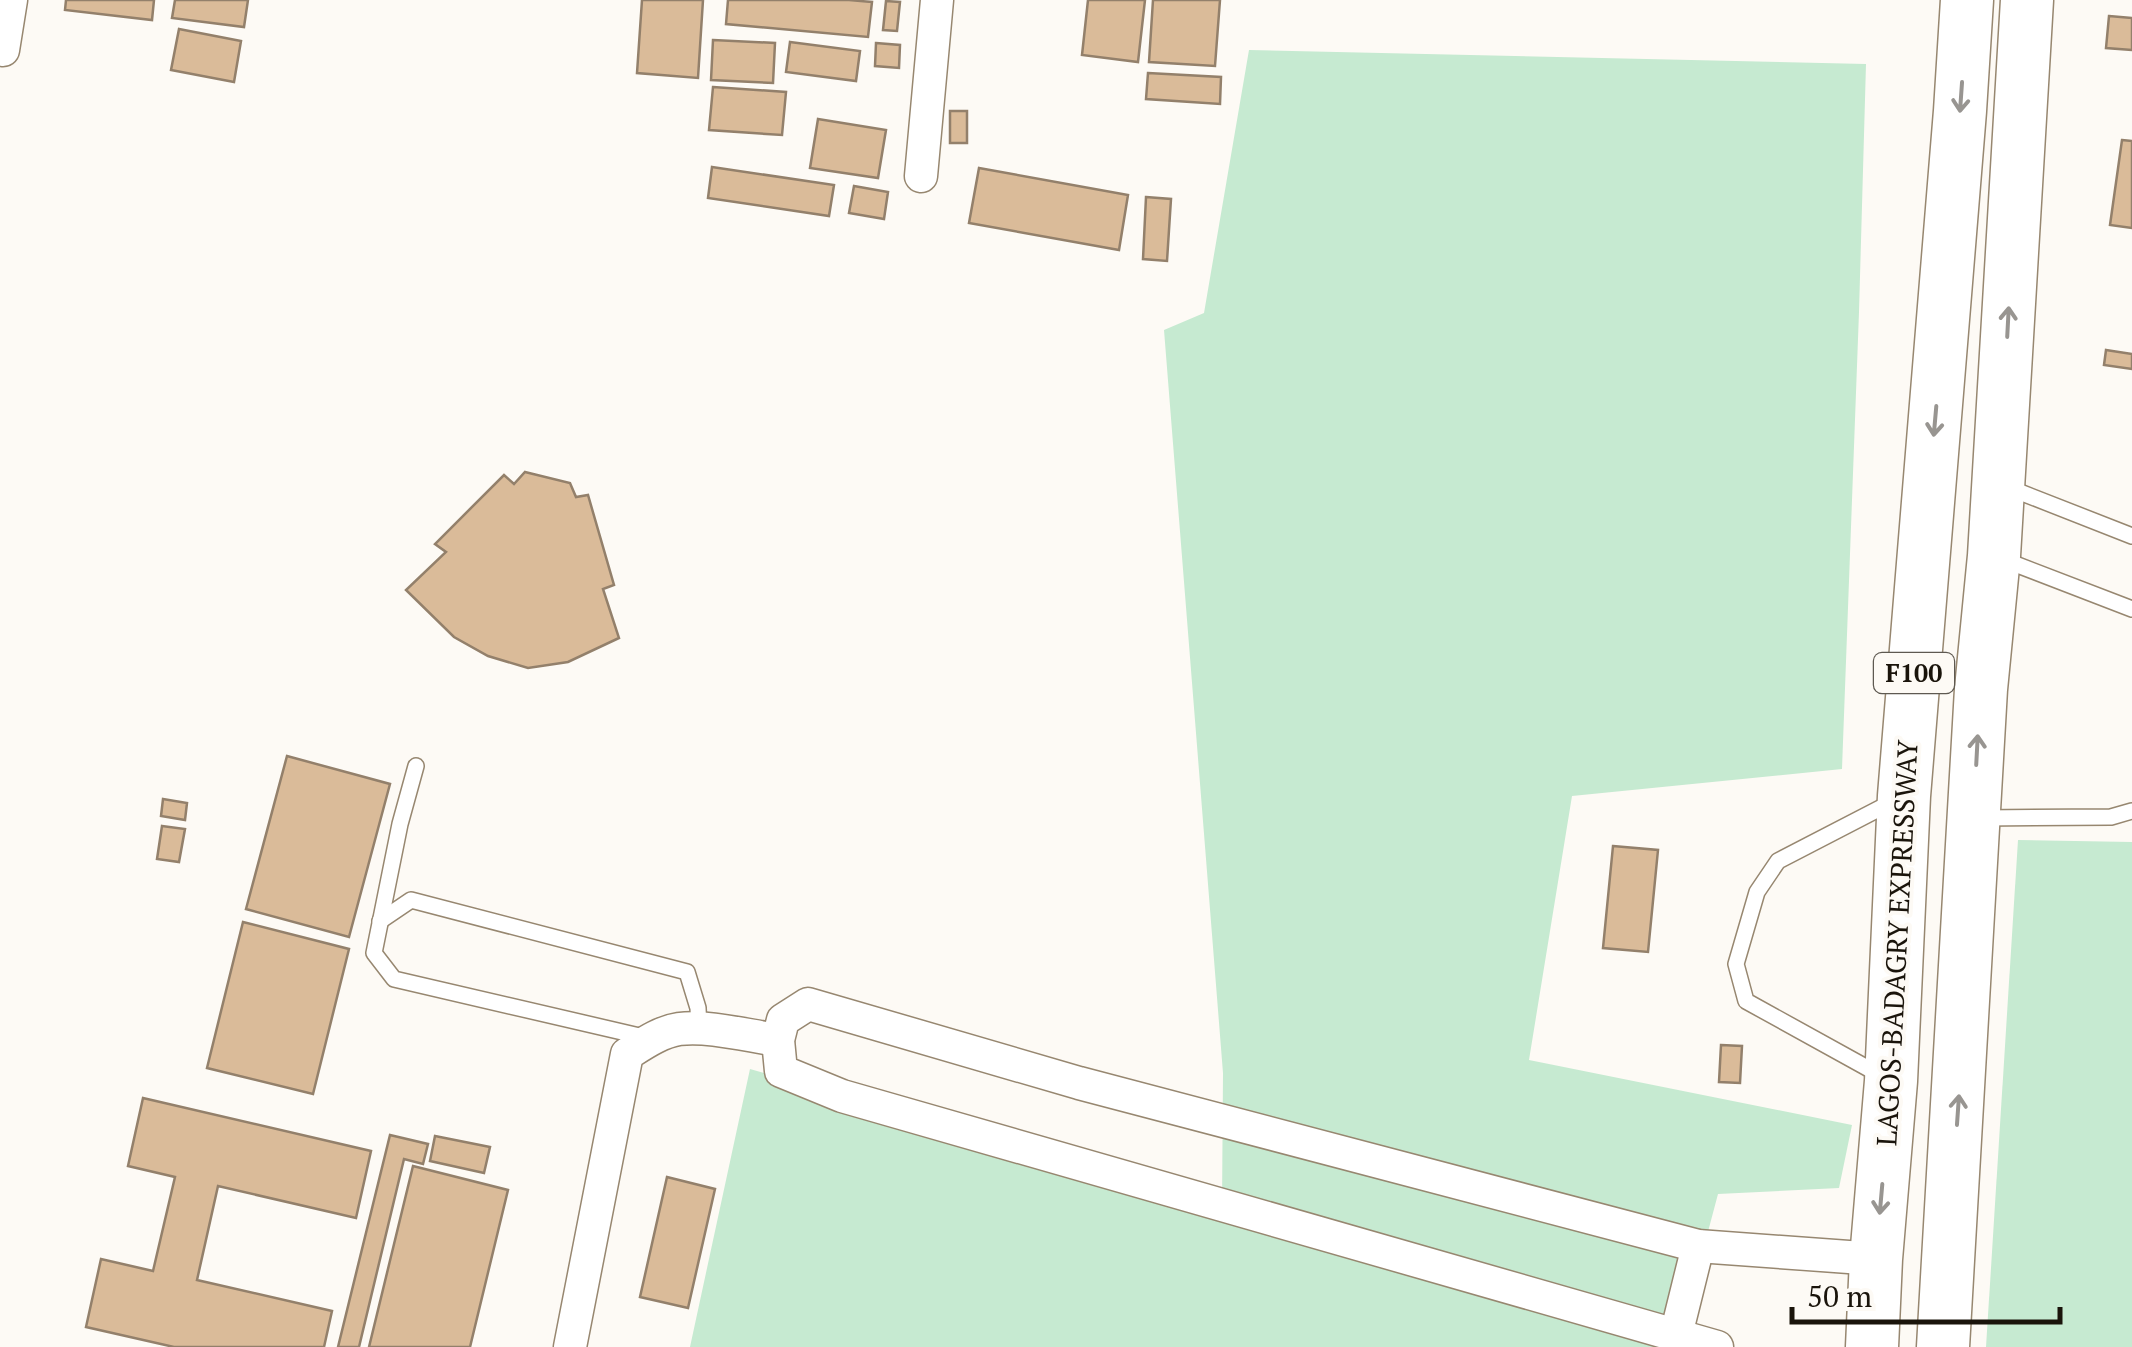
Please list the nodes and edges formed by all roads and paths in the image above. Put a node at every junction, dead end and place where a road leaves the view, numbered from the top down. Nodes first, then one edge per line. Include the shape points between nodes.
1 (10, 0) edge
2 (937, 0) edge
3 (1967, 0) edge
4 (2026, 0) edge
5 (4, 50) dead end
6 (921, 176) dead end
7 (1998, 484) junction
8 (2132, 536) edge
9 (1994, 556) junction
10 (2132, 610) edge
11 (416, 766) dead end
12 (1904, 796) junction
13 (2132, 811) edge
14 (1974, 818) junction
15 (380, 921) junction
16 (699, 1028) junction
17 (652, 1038) junction
18 (778, 1040) junction
19 (1891, 1081) junction
20 (1698, 1246) junction
21 (1876, 1259) junction
22 (1676, 1335) junction
23 (570, 1347) edge
24 (1717, 1347) edge
25 (1872, 1347) edge
26 (1943, 1347) edge

1 - 5 street
2 - 6 street
3 -> 12 highway, LAGOS-BADAGRY EXPRESSWAY / F100
7 -> 4 highway, F100
7 - 8 lane
7 - 9 highway, F100
9 - 10 lane
14 -> 9 highway, F100
11 - 15 lane
12 - 19 highway, LAGOS-BADAGRY EXPRESSWAY / F100
12 - 19 lane via 1778,861 1757,892 1736,964 1746,1001
13 - 14 lane via 2111,817
26 -> 14 highway, F100
15 - 16 lane via 411,900 686,972
15 - 17 lane via 374,954 394,980
16 - 17 street
16 - 18 street
17 - 23 street via 627,1054
18 - 20 street via 783,1020 808,1004 1097,1088
18 - 22 street via 781,1071 842,1096
19 -> 21 highway, LAGOS-BADAGRY EXPRESSWAY / F100
20 - 21 street
20 - 22 street
21 - 25 highway, LAGOS-BADAGRY EXPRESSWAY / F100
22 - 24 street

